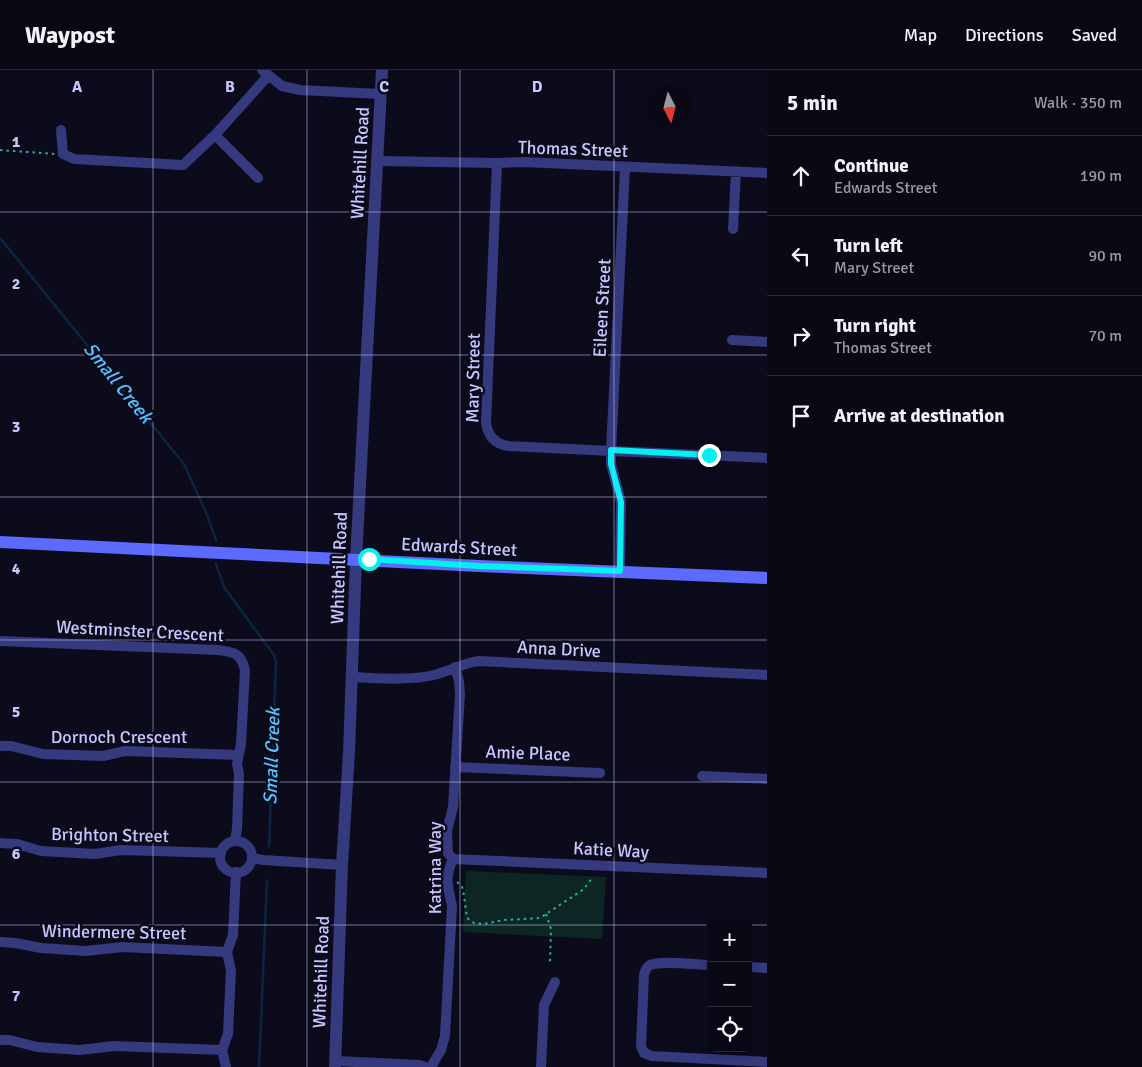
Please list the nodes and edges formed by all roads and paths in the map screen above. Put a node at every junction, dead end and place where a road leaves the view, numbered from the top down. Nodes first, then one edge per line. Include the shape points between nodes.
1 (382, 70) edge
2 (265, 73) edge
3 (380, 94) junction
4 (61, 130) dead end
5 (215, 135) junction
6 (0, 150) edge
7 (62, 154) junction
8 (378, 161) junction
9 (497, 163) junction
10 (625, 166) junction
11 (736, 171) junction
12 (767, 173) edge
13 (258, 178) dead end
14 (734, 229) dead end
15 (732, 340) dead end
16 (767, 342) edge
17 (611, 450) junction
18 (767, 458) edge
19 (0, 542) edge
20 (356, 559) junction
21 (620, 571) junction
22 (767, 578) edge
23 (0, 641) edge
24 (455, 667) junction
25 (767, 674) edge
26 (352, 677) junction
27 (0, 746) edge
28 (238, 755) junction
29 (455, 767) junction
30 (600, 772) dead end
31 (702, 776) dead end
32 (767, 779) edge
33 (234, 841) junction
34 (0, 843) edge
35 (221, 852) junction
36 (252, 858) junction
37 (453, 859) junction
38 (342, 865) junction
39 (236, 872) junction
40 (767, 873) edge
41 (592, 878) dead end
42 (448, 882) junction
43 (546, 914) junction
44 (0, 942) edge
45 (227, 952) junction
46 (550, 962) dead end
47 (707, 965) edge
48 (752, 967) edge
49 (767, 968) edge
50 (555, 982) dead end
51 (0, 1040) edge
52 (222, 1050) junction
53 (767, 1062) edge
54 (336, 1064) edge
55 (226, 1067) edge
56 (426, 1067) edge
57 (431, 1067) edge
58 (541, 1067) edge

1 - 3 street, Whitehill Road
2 - 3 street via 282,86 300,90
2 - 5 street
3 - 8 street, Whitehill Road
4 - 7 street
5 - 7 street via 183,165 74,159
5 - 13 street
6 - 7 path
8 - 9 street, Thomas Street
8 - 20 street, Whitehill Road
9 - 10 street, Thomas Street
9 - 17 street, Mary Street via 487,430 494,440 508,446
10 - 11 street, Thomas Street
10 - 17 street, Eileen Street
11 - 12 street, Thomas Street
11 - 14 street
15 - 16 street
17 - 18 street
17 - 21 street via 611,464 621,502
19 - 20 main road, Edwards Street
20 - 21 main road, Edwards Street
20 - 26 street, Whitehill Road
21 - 22 main road, Edwards Street
23 - 28 street, Westminster Crescent via 218,650 237,654 245,670
24 - 25 street, Anna Drive via 479,661
24 - 26 street, Anna Drive via 409,679
24 - 29 street, Katrina Way via 460,694
26 - 38 street, Whitehill Road
27 - 28 street, Dornoch Crescent via 77,756 126,752
28 - 33 street, Westminster Crescent
29 - 30 street, Amie Place
29 - 37 street, Katrina Way via 453,807 447,831 448,853
31 - 32 street
33 - 35 street
33 - 36 street via 245,844
34 - 35 street, Brighton Street via 41,851 95,854 121,850
35 - 39 street via 224,866
36 - 38 street
36 - 39 street via 246,869
37 - 40 street, Katie Way
37 - 42 street, Katrina Way via 447,871
38 - 54 street, Whitehill Road
39 - 45 street via 233,935
41 - 43 path via 584,889
42 - 43 path via 461,885 467,918 474,923 534,919
42 - 57 street, Katrina Way via 452,906 444,1036 441,1050
43 - 46 path via 550,929
44 - 45 street, Windermere Street via 86,951 122,947
45 - 52 street via 231,971 229,1016 228,1034
47 - 53 street via 660,963 646,968 641,1046 644,1053
48 - 49 street
50 - 58 street via 544,1005
51 - 52 street via 80,1050 114,1046
52 - 55 street
54 - 56 street

